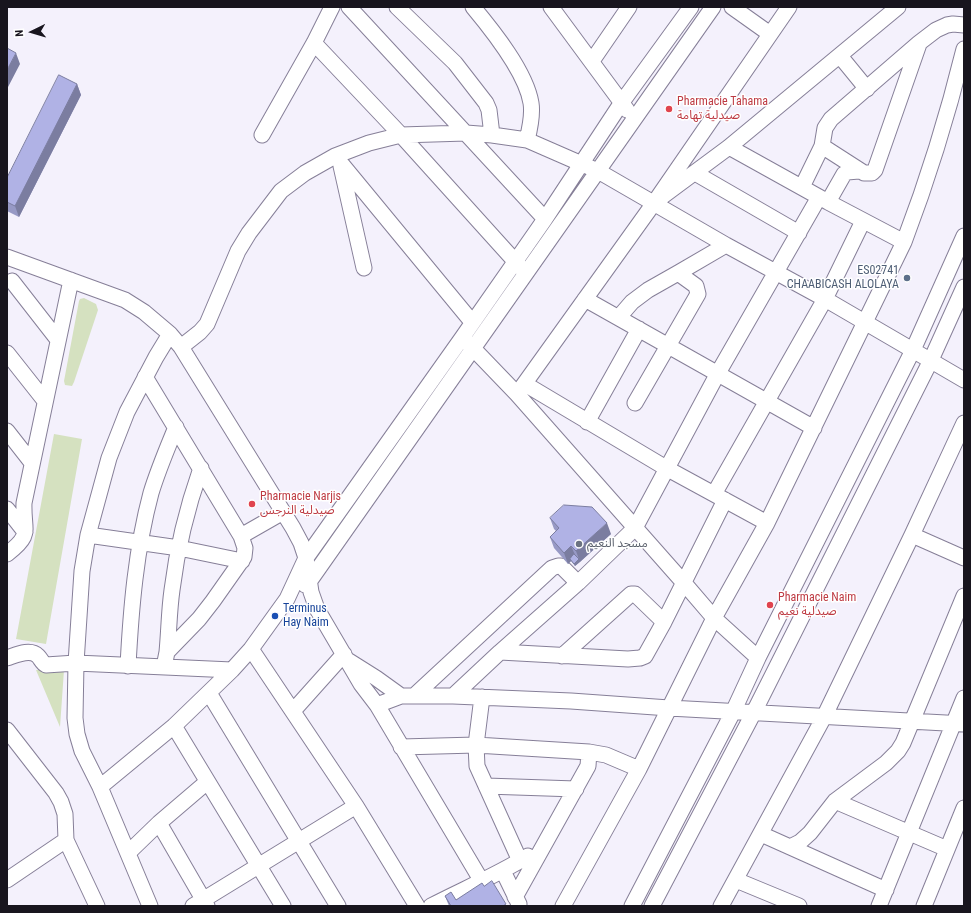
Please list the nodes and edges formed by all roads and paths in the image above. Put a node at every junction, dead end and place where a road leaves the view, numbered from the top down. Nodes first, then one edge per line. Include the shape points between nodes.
1 (332, 7) edge
2 (349, 7) edge
3 (397, 7) edge
4 (473, 7) edge
5 (628, 7) edge
6 (691, 7) edge
7 (713, 7) edge
8 (732, 7) edge
9 (789, 7) edge
10 (894, 8) edge
11 (560, 11) edge
12 (964, 25) edge
13 (770, 34) junction
14 (314, 43) junction
15 (919, 43) junction
16 (964, 48) edge
17 (840, 56) junction
18 (592, 61) junction
19 (867, 89) junction
20 (622, 102) junction
21 (633, 119) junction
22 (466, 133) junction
23 (262, 135) dead end
24 (401, 135) junction
25 (492, 135) junction
26 (528, 140) junction
27 (822, 146) junction
28 (729, 147) junction
29 (338, 160) junction
30 (582, 163) junction
31 (598, 171) junction
32 (859, 171) junction
33 (695, 173) junction
34 (802, 187) junction
35 (824, 200) junction
36 (654, 202) junction
37 (544, 219) junction
38 (863, 221) junction
39 (799, 233) junction
40 (964, 236) edge
41 (904, 242) junction
42 (726, 245) junction
43 (7, 257) edge
44 (516, 261) junction
45 (30, 265) junction
46 (364, 268) dead end
47 (777, 272) junction
48 (527, 273) junction
49 (678, 274) junction
50 (71, 280) junction
51 (9, 283) edge
52 (964, 287) edge
53 (585, 299) junction
54 (825, 299) junction
55 (619, 317) junction
56 (472, 322) junction
57 (866, 322) junction
58 (639, 329) junction
59 (170, 334) junction
60 (462, 338) junction
61 (58, 340) junction
62 (668, 345) junction
63 (181, 347) junction
64 (473, 349) junction
65 (913, 350) junction
66 (7, 353) edge
67 (931, 360) junction
68 (718, 373) junction
69 (145, 377) junction
70 (964, 380) edge
71 (521, 389) junction
72 (45, 401) junction
73 (767, 401) junction
74 (635, 403) dead end
75 (587, 422) junction
76 (176, 427) junction
77 (814, 428) junction
78 (7, 431) edge
79 (962, 433) edge
80 (32, 463) junction
81 (201, 468) junction
82 (666, 468) junction
83 (719, 497) junction
84 (7, 509) edge
85 (284, 512) junction
86 (767, 523) junction
87 (635, 528) junction
88 (25, 532) junction
89 (88, 535) junction
90 (912, 535) junction
91 (242, 536) junction
92 (141, 542) junction
93 (179, 548) junction
94 (7, 554) edge
95 (306, 558) junction
96 (964, 558) edge
97 (242, 561) junction
98 (309, 582) junction
99 (578, 583) junction
100 (684, 583) junction
101 (964, 596) edge
102 (287, 599) junction
103 (714, 618) junction
104 (664, 622) junction
105 (251, 649) junction
106 (167, 652) junction
107 (500, 652) junction
108 (562, 656) junction
109 (7, 658) edge
110 (346, 658) junction
111 (758, 658) junction
112 (76, 663) junction
113 (128, 666) junction
114 (164, 667) junction
115 (232, 670) junction
116 (209, 693) junction
117 (408, 696) junction
118 (453, 696) junction
119 (482, 697) junction
120 (964, 698) edge
121 (377, 705) junction
122 (669, 708) junction
123 (293, 711) junction
124 (733, 712) junction
125 (754, 712) junction
126 (824, 717) junction
127 (911, 721) junction
128 (959, 723) edge
129 (174, 726) junction
130 (7, 730) edge
131 (476, 745) junction
132 (402, 747) junction
133 (589, 752) junction
134 (639, 768) junction
135 (207, 782) junction
136 (486, 786) junction
137 (100, 787) junction
138 (576, 789) junction
139 (835, 801) junction
140 (356, 806) junction
141 (964, 808) edge
142 (159, 823) junction
143 (910, 833) junction
144 (760, 834) junction
145 (66, 840) junction
146 (299, 841) junction
147 (790, 847) junction
148 (543, 848) junction
149 (947, 849) junction
150 (128, 853) junction
151 (520, 861) junction
152 (258, 866) junction
153 (503, 871) junction
154 (7, 880) edge
155 (481, 880) junction
156 (736, 880) junction
157 (886, 890) junction
158 (518, 902) edge
159 (201, 904) edge
160 (97, 906) edge
161 (150, 906) edge
162 (283, 906) edge
163 (338, 906) edge
164 (417, 906) edge
165 (432, 906) edge
166 (563, 906) edge
167 (632, 906) edge
168 (652, 906) edge
169 (721, 906) edge
170 (799, 906) edge
171 (879, 906) edge
172 (924, 906) edge

1 - 14 street
2 - 22 street
3 - 25 street via 454,63 486,103
4 - 26 street via 526,84 532,116
5 - 18 street
6 - 20 street
7 - 21 street
8 - 13 street
9 - 13 street
10 - 17 street
11 - 18 street
12 - 15 street via 947,25
13 - 36 street
14 - 23 street
14 - 24 street
15 - 19 street
15 - 32 street via 875,170 868,174
16 - 41 street via 951,103 918,207
17 - 19 street
17 - 28 street
18 - 20 street
19 - 27 street via 828,123
20 - 21 street
20 - 30 street
21 - 31 street
22 - 24 street
22 - 25 street
22 - 37 street
24 - 29 street via 369,143
24 - 44 street
25 - 26 street
26 - 30 street
27 - 32 street
27 - 34 street
28 - 33 street
28 - 34 street
29 - 46 street
29 - 56 street
29 - 63 street via 305,173 281,191 238,251 208,324
30 - 31 street
30 - 37 street
31 - 36 street
31 - 48 street
32 - 35 street via 844,174
33 - 36 street
33 - 39 street
34 - 35 street
35 - 38 street
35 - 39 street
36 - 42 street
36 - 53 street
37 - 44 street
38 - 41 street
38 - 54 street
39 - 47 street
40 - 65 street
41 - 57 street
42 - 47 street
42 - 49 street
43 - 45 street
44 - 48 street
44 - 56 street
45 - 50 street
45 - 51 street
47 - 54 street
47 - 68 street
48 - 64 street
49 - 55 street via 648,290 632,302
49 - 62 street via 696,286 698,294
50 - 59 street via 125,300
50 - 61 street
51 - 61 street
52 - 67 street
53 - 55 street
53 - 71 street
54 - 57 street
54 - 73 street
55 - 58 street
56 - 60 street
57 - 65 street
57 - 77 street
58 - 62 street
58 - 75 street
59 - 63 street
59 - 69 street
60 - 64 street
60 - 95 street
61 - 72 street
62 - 68 street
62 - 74 street
63 - 85 street
64 - 71 street
64 - 98 street
65 - 67 street
65 - 111 street
66 - 72 street
67 - 70 street
67 - 125 street
68 - 73 street
68 - 82 street
69 - 76 street
69 - 89 street via 127,412 112,451
71 - 75 street
71 - 87 street
72 - 80 street
73 - 77 street
73 - 83 street
75 - 82 street
76 - 81 street
76 - 92 street via 151,494
77 - 86 street
78 - 80 street
79 - 90 street
80 - 88 street via 24,503
81 - 91 street
81 - 93 street via 189,503
82 - 83 street
82 - 87 street
83 - 86 street
83 - 100 street
84 - 88 street
85 - 91 street
85 - 95 street
86 - 103 street
87 - 99 street
87 - 100 street
88 - 94 street via 19,545
89 - 92 street
89 - 112 street
90 - 96 street
90 - 126 street
91 - 97 street via 246,548
92 - 93 street
92 - 113 street via 133,592
93 - 97 street
93 - 106 street via 172,589
95 - 98 street
95 - 102 street
97 - 106 street via 199,619
98 - 102 street
98 - 110 street via 317,609
99 - 107 street
99 - 117 street via 561,566 552,568
100 - 103 street
100 - 104 street
101 - 127 street
102 - 105 street
103 - 111 street
103 - 122 street
104 - 108 street via 645,656 640,658
104 - 108 street via 635,594 631,594
105 - 115 street
105 - 123 street
106 - 114 street
107 - 108 street
107 - 118 street
109 - 112 street via 30,652 46,665
110 - 117 street
110 - 121 street
110 - 123 street
111 - 124 street
112 - 113 street
112 - 137 street via 77,734 82,751
113 - 114 street
114 - 115 street
115 - 116 street
116 - 129 street
116 - 146 street
117 - 118 street
117 - 121 street
118 - 119 street
119 - 122 street
119 - 131 street
120 - 128 street
121 - 132 street
122 - 124 street
122 - 134 street
123 - 140 street
124 - 125 street
124 - 167 street
125 - 126 street
125 - 168 street
126 - 127 street
126 - 144 street
127 - 128 street
127 - 139 street via 898,752
128 - 143 street
129 - 135 street
129 - 137 street
130 - 145 street via 62,802
131 - 132 street
131 - 133 street
131 - 136 street via 477,766
132 - 155 street
133 - 134 street via 606,754
133 - 138 street via 588,766
134 - 166 street
135 - 142 street
135 - 152 street
136 - 138 street
136 - 151 street
137 - 150 street
138 - 148 street
139 - 143 street
139 - 147 street via 810,833
140 - 146 street
140 - 164 street
141 - 149 street
142 - 150 street
142 - 159 street
143 - 149 street
143 - 157 street
144 - 147 street
144 - 156 street
145 - 154 street
145 - 160 street
146 - 152 street
146 - 163 street
147 - 157 street
148 - 151 street
148 - 158 street
149 - 172 street
150 - 161 street
151 - 153 street
152 - 159 street
152 - 162 street
153 - 155 street
153 - 158 street
155 - 165 street
156 - 169 street
156 - 170 street
157 - 171 street

